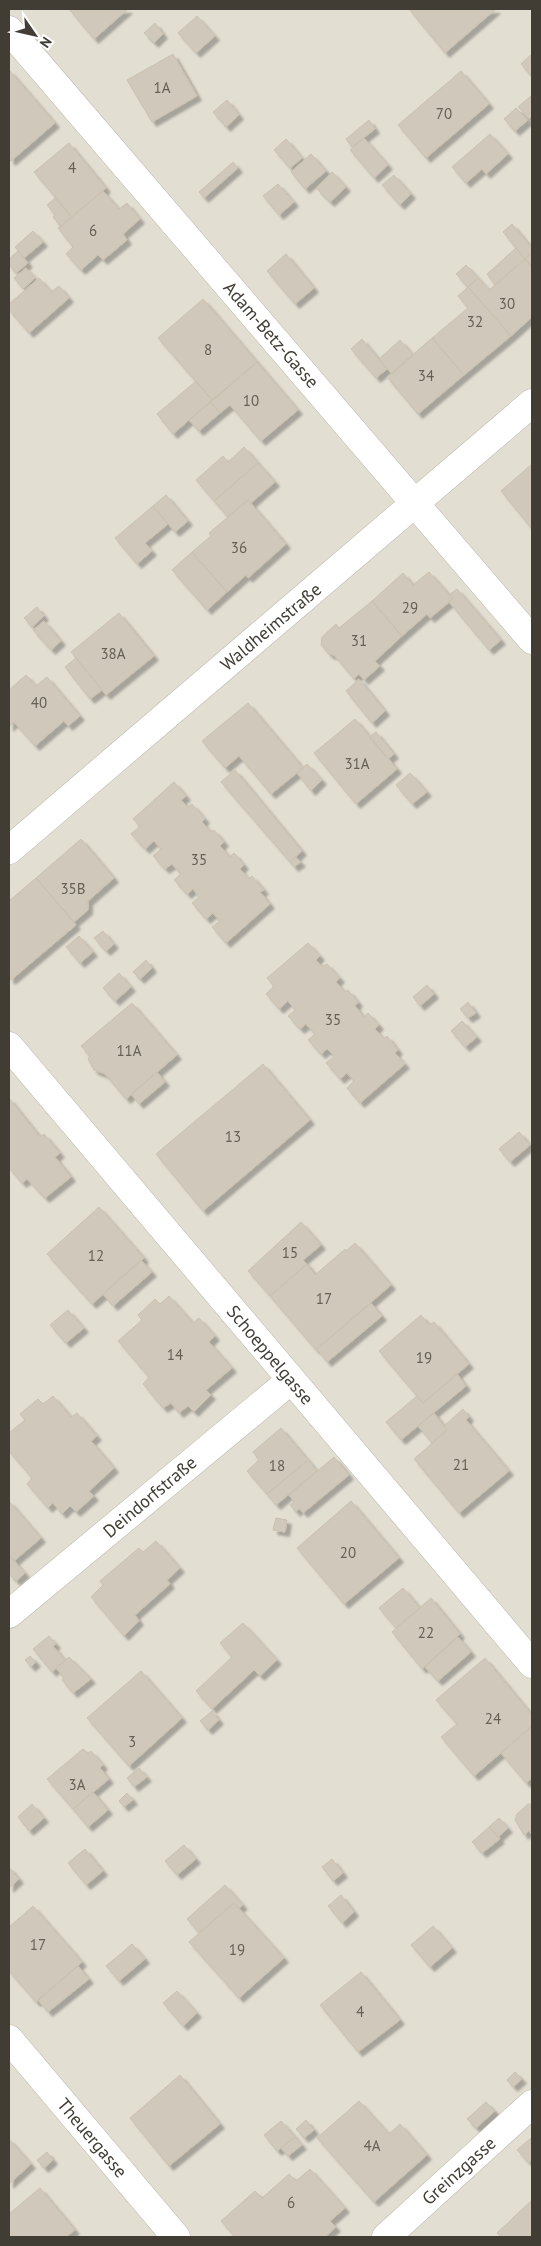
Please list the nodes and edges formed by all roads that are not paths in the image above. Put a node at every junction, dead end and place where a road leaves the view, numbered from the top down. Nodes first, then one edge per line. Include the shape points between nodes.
1 (9, 30) edge
2 (532, 402) edge
3 (416, 503) junction
4 (532, 640) edge
5 (9, 850) edge
6 (9, 1046) edge
7 (291, 1380) junction
8 (9, 1614) edge
9 (532, 1664) edge
10 (9, 2039) edge
11 (532, 2104) edge
12 (176, 2237) edge
13 (386, 2237) edge

1 - 3 street, Adam-Betz-Gasse
2 - 3 street, Waldheimstraße
3 - 4 street, Adam-Betz-Gasse
3 - 5 street, Waldheimstraße
6 - 7 street, Schoeppelgasse
7 - 8 street, Deindorfstraße
7 - 9 street, Schoeppelgasse
10 - 12 street, Theuergasse
11 - 13 street, Greinzgasse

